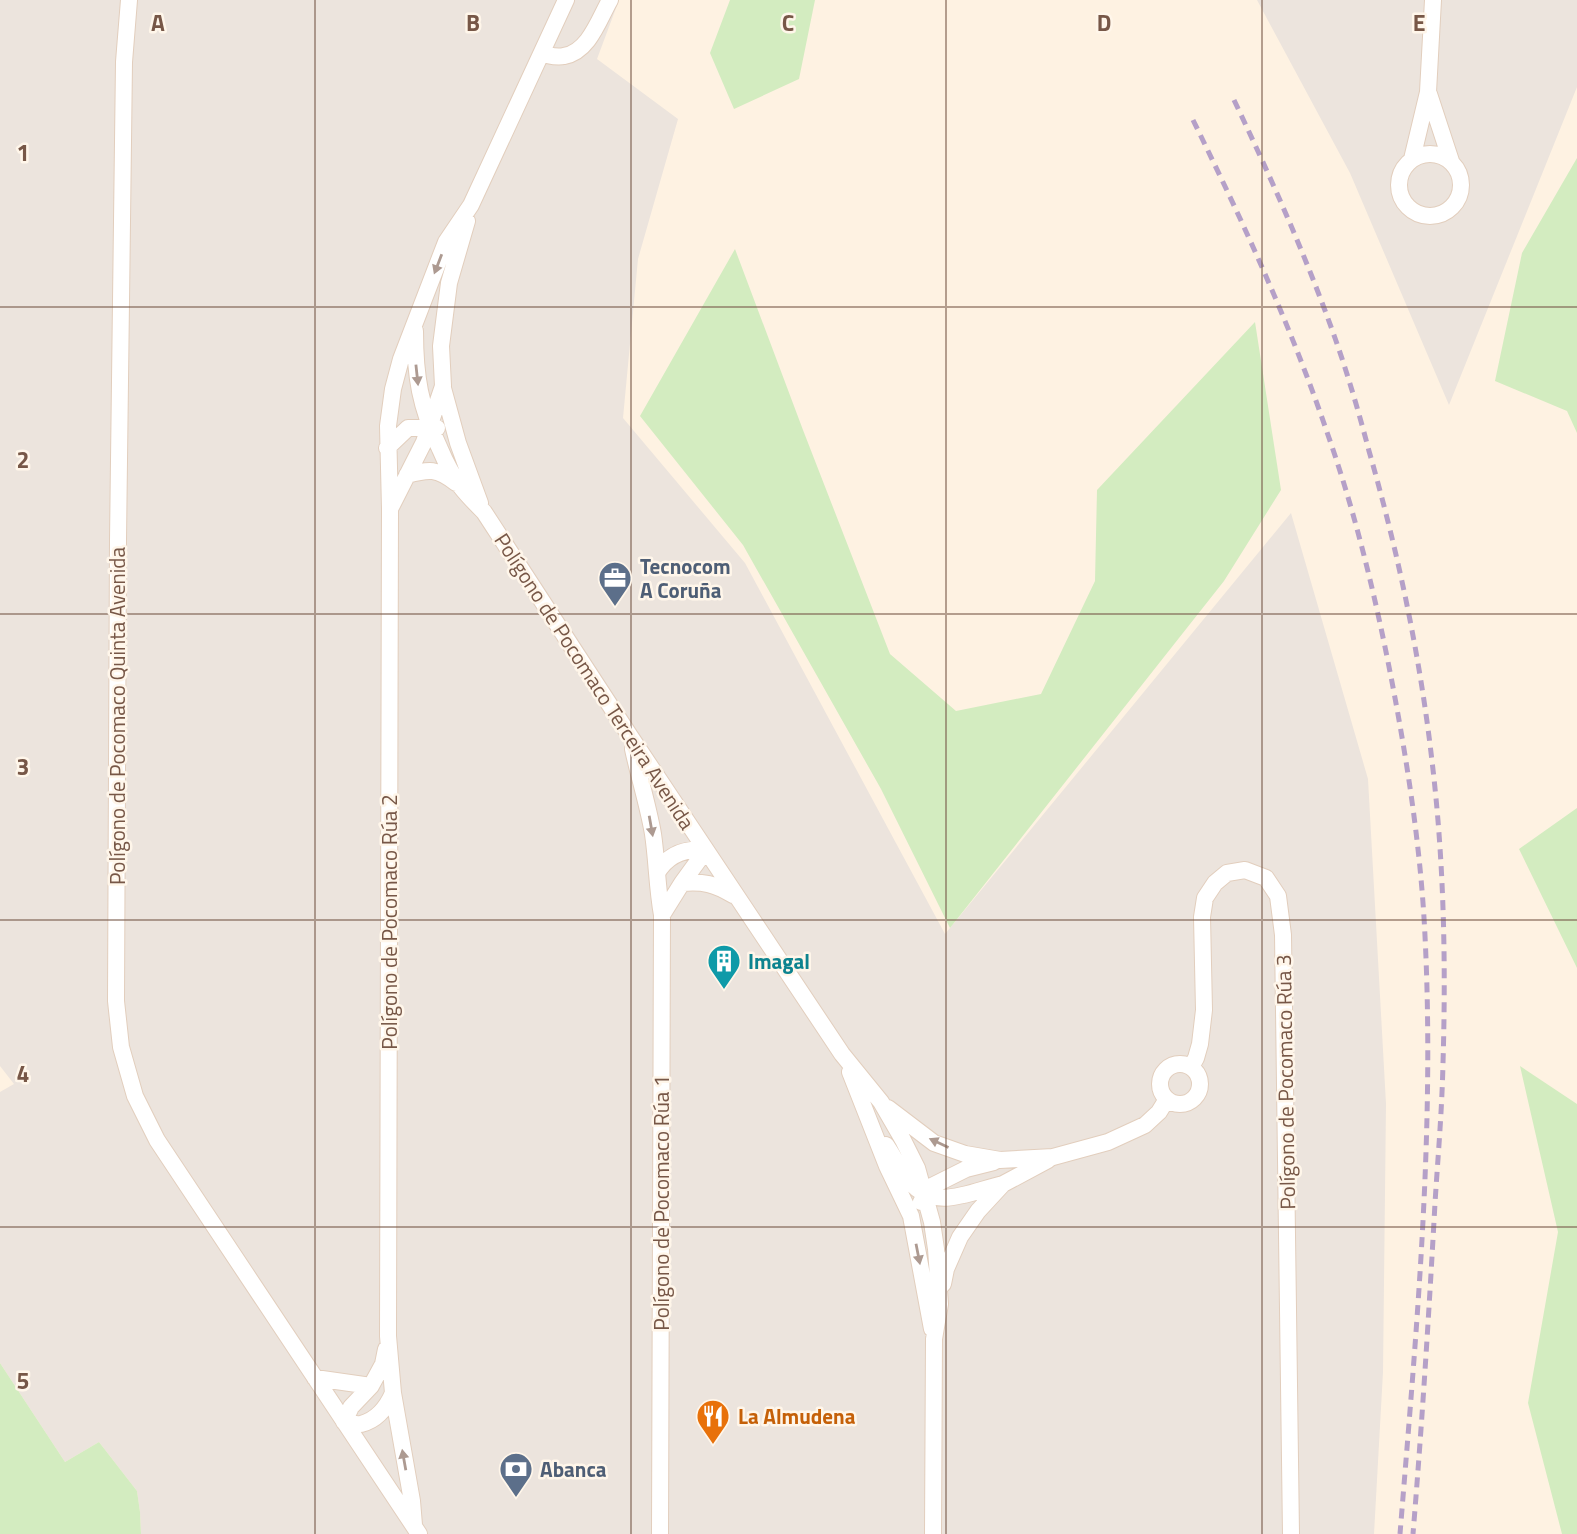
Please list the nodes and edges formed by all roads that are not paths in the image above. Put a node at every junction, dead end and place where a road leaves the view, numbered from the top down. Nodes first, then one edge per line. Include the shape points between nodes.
1 (129, 0) edge
2 (566, 0) edge
3 (610, 0) edge
4 (1433, 0) edge
5 (541, 54) junction
6 (1428, 92) junction
7 (1412, 159) junction
8 (1451, 162) junction
9 (471, 205) junction
10 (415, 321) junction
11 (443, 386) junction
12 (429, 427) junction
13 (458, 443) junction
14 (387, 448) junction
15 (407, 475) junction
16 (461, 487) junction
17 (390, 509) junction
18 (484, 512) junction
19 (630, 736) junction
20 (706, 850) junction
21 (657, 873) junction
22 (682, 883) junction
23 (737, 897) junction
24 (663, 915) junction
25 (842, 1054) junction
26 (1191, 1067) junction
27 (1167, 1099) junction
28 (881, 1102) junction
29 (868, 1116) junction
30 (1053, 1157) junction
31 (1000, 1160) junction
32 (1003, 1184) junction
33 (926, 1195) junction
34 (911, 1216) junction
35 (940, 1304) junction
36 (388, 1336) junction
37 (934, 1339) junction
38 (315, 1378) junction
39 (371, 1386) junction
40 (393, 1393) junction
41 (344, 1422) junction
42 (417, 1531) edge
43 (660, 1534) edge
44 (933, 1534) edge
45 (1291, 1534) edge

1 - 38 street, Polígono de Pocomaco Quinta Avenida via 124,62 118,541 116,1000 121,1047 135,1096 157,1140
2 - 5 street
3 - 5 street via 577,52 554,57
4 - 6 street
5 - 9 street
6 - 7 street
6 - 8 street
7 - 8 street via 1427,153
7 - 8 street via 1399,179 1399,190 1412,210 1429,216 1445,212 1460,196 1460,174
9 -> 10 street, Polígono de Pocomaco Rúa 2 via 446,242
9 - 11 street via 449,283
10 -> 12 street, Polígono de Pocomaco Terceira Avenida via 418,383
10 - 14 street, Polígono de Pocomaco Rúa 2 via 393,389
11 - 12 street, Polígono de Pocomaco Rúa 2
11 - 13 street, Polígono de Pocomaco Terceira Avenida
12 - 13 street
12 - 14 street via 408,428
12 - 15 street, Polígono de Pocomaco Rúa 2
12 - 16 street, Polígono de Pocomaco Terceira Avenida
13 - 18 street, Polígono de Pocomaco Terceira Avenida
14 - 17 street, Polígono de Pocomaco Rúa 2
15 - 16 street, Polígono de Pocomaco Terceira Avenida via 427,469 445,474
15 - 17 street, Polígono de Pocomaco Rúa 2
16 - 18 street, Polígono de Pocomaco Terceira Avenida
17 - 36 street, Polígono de Pocomaco Rúa 2
18 - 19 street, Polígono de Pocomaco Terceira Avenida
19 - 20 street, Polígono de Pocomaco Terceira Avenida
19 -> 21 street, Polígono de Pocomaco Rúa 1 via 646,796
20 - 21 street via 677,853
20 - 22 street, Polígono de Pocomaco Terceira Avenida
20 - 23 street, Polígono de Pocomaco Terceira Avenida
21 - 24 street, Polígono de Pocomaco Rúa 1
22 - 23 street via 718,886
22 - 24 street, Polígono de Pocomaco Terceira Avenida
23 - 25 street, Polígono de Pocomaco Terceira Avenida
24 - 43 street, Polígono de Pocomaco Rúa 1
25 - 28 street, Polígono de Pocomaco Terceira Avenida
25 - 29 street
26 - 27 street via 1182,1064 1163,1074 1160,1085
26 - 27 street, Polígono de Pocomaco Rúa 3 via 1199,1076 1196,1097 1176,1104
26 - 45 street, Polígono de Pocomaco Rúa 3 via 1200,1044 1203,1010 1205,898 1227,873 1245,870 1266,878 1278,896 1283,934
27 - 30 street via 1145,1125 1108,1142
31 -> 28 street via 934,1143
28 - 33 street via 917,1168
29 - 33 street via 911,1183
29 - 34 street
30 - 31 street
30 - 32 street
31 - 33 street via 932,1186
32 - 33 street via 958,1196
32 - 35 street via 960,1237 946,1269
33 - 34 street
33 - 35 street
34 -> 37 street
35 - 37 street
36 - 39 street, Polígono de Pocomaco Rúa 2 via 383,1364
36 - 40 street, Polígono de Pocomaco Rúa 2
37 - 44 street
38 - 39 street
38 - 41 street, Polígono de Pocomaco Quinta Avenida
39 - 41 street, Polígono de Pocomaco Rúa 2
40 - 41 street via 375,1417 359,1425
42 -> 40 street, Polígono de Pocomaco Rúa 2
41 - 42 street, Polígono de Pocomaco Quinta Avenida

